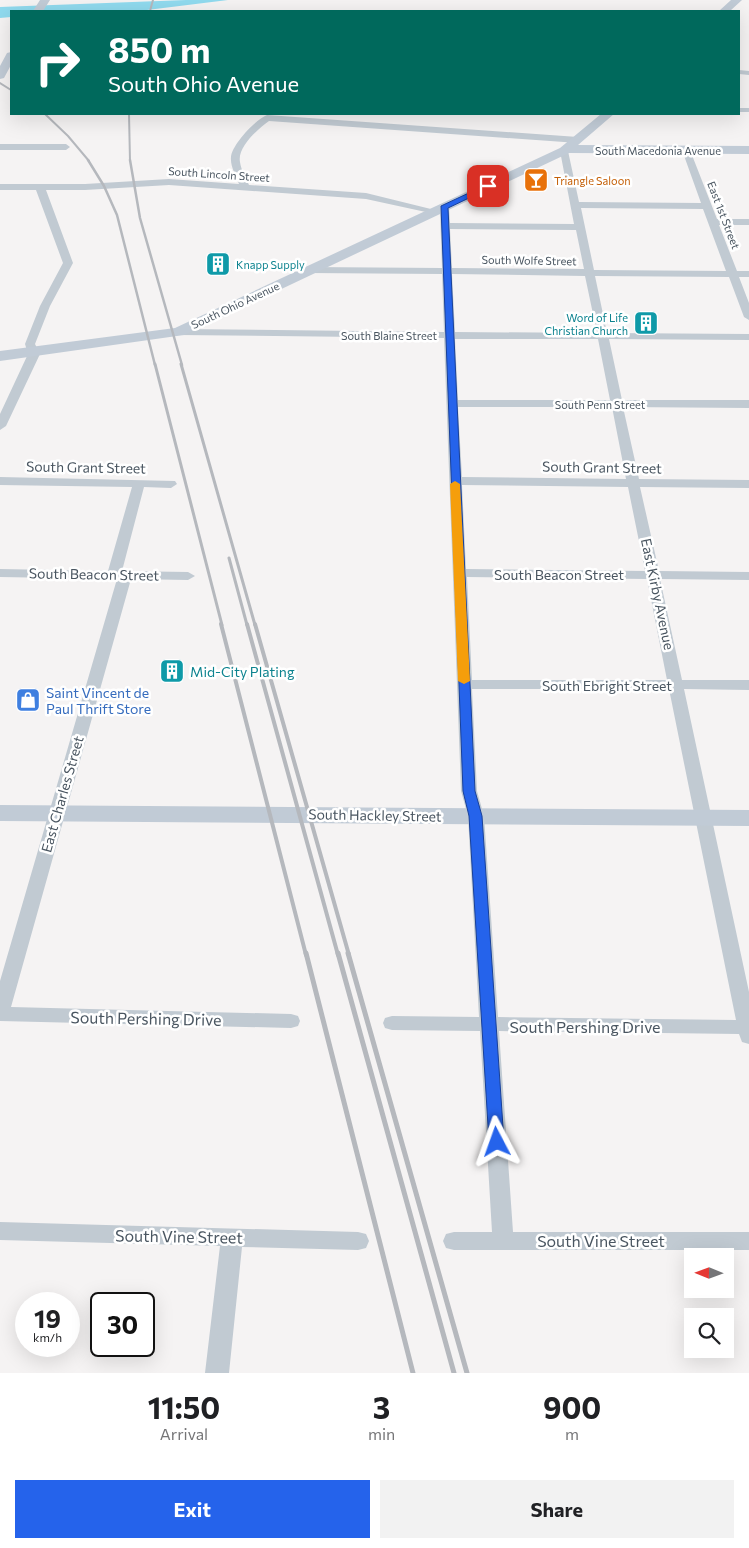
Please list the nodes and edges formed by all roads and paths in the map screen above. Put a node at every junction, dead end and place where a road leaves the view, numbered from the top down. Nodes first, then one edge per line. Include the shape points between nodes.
1 (737, 0) edge
2 (725, 10) edge
3 (10, 57) edge
4 (0, 76) edge
5 (347, 115) edge
6 (607, 115) edge
7 (342, 123) junction
8 (578, 140) junction
9 (0, 147) edge
10 (66, 147) dead end
11 (566, 150) junction
12 (686, 150) junction
13 (749, 150) edge
14 (540, 162) junction
15 (568, 168) junction
16 (0, 187) edge
17 (40, 187) junction
18 (245, 187) junction
19 (576, 205) junction
20 (707, 206) junction
21 (440, 209) junction
22 (713, 222) junction
23 (749, 222) edge
24 (445, 226) junction
25 (580, 227) junction
26 (308, 270) junction
27 (447, 271) junction
28 (590, 273) junction
29 (732, 274) junction
30 (749, 274) edge
31 (749, 317) edge
32 (179, 332) junction
33 (449, 335) junction
34 (603, 336) junction
35 (749, 337) edge
36 (34, 352) junction
37 (0, 356) edge
38 (452, 403) junction
39 (618, 404) junction
40 (749, 404) edge
41 (0, 426) edge
42 (0, 481) edge
43 (455, 481) junction
44 (139, 483) junction
45 (634, 483) junction
46 (171, 484) dead end
47 (749, 484) edge
48 (0, 573) edge
49 (459, 573) junction
50 (654, 574) junction
51 (119, 575) junction
52 (188, 576) dead end
53 (749, 576) edge
54 (464, 684) junction
55 (677, 685) junction
56 (749, 686) edge
57 (0, 813) edge
58 (57, 813) junction
59 (476, 816) junction
60 (705, 817) junction
61 (749, 818) edge
62 (0, 1014) edge
63 (291, 1021) dead end
64 (392, 1023) dead end
65 (489, 1025) junction
66 (748, 1030) edge
67 (0, 1231) edge
68 (232, 1238) junction
69 (358, 1240) dead end
70 (503, 1240) junction
71 (749, 1240) edge
72 (454, 1241) dead end
73 (217, 1373) edge

1 - 2 street
3 - 4 street
5 - 7 street
6 - 8 street
7 - 8 street
7 - 18 street via 267,118 236,152 234,160
8 - 11 street
9 - 10 street
11 - 12 street, South Macedonia Avenue
11 - 14 street, South Ohio Avenue
11 - 15 street, East Kirby Avenue
12 - 13 street, South Macedonia Avenue
12 - 20 street, East 1st Street
14 - 15 street via 556,162
14 - 21 street, South Ohio Avenue
15 - 19 street, East Kirby Avenue
16 - 17 street, South Lincoln Street
17 - 18 street, South Lincoln Street via 152,181
17 - 36 street via 68,263 36,327 30,344
18 - 21 street, South Lincoln Street via 366,196
19 - 20 street
19 - 25 street, East Kirby Avenue
20 - 22 street, East 1st Street
21 - 24 street
21 - 26 street, South Ohio Avenue
22 - 23 street
22 - 29 street, East 1st Street
24 - 25 street
24 - 27 street
25 - 28 street, East Kirby Avenue
26 - 27 street, South Wolfe Street
26 - 32 street, South Ohio Avenue
27 - 28 street, South Wolfe Street
27 - 33 street
28 - 29 street, South Wolfe Street
28 - 34 street, East Kirby Avenue
29 - 30 street, South Wolfe Street
29 - 31 street, East 1st Street
32 - 33 street, South Blaine Street
32 - 36 street, South Ohio Avenue
33 - 34 street, South Blaine Street
33 - 38 street
34 - 35 street, South Blaine Street
34 - 39 street, East Kirby Avenue
36 - 37 street, South Ohio Avenue
36 - 41 street
38 - 39 street, South Penn Street
38 - 43 street
39 - 40 street, South Penn Street
39 - 45 street, East Kirby Avenue
42 - 44 street, South Grant Street
43 - 45 street, South Grant Street
43 - 49 street
44 - 46 street, South Grant Street
44 - 51 street, East Charles Street
45 - 47 street, South Grant Street
45 - 50 street, East Kirby Avenue
48 - 51 street, South Beacon Street
49 - 50 street, South Beacon Street
49 - 54 street
50 - 53 street, South Beacon Street
50 - 55 street, East Kirby Avenue
51 - 52 street, South Beacon Street
51 - 58 street, East Charles Street
54 - 55 street, South Ebright Street
54 - 59 street via 469,791
55 - 56 street, South Ebright Street
55 - 60 street, East Kirby Avenue
57 - 58 street, South Hackley Street
58 - 59 street, South Hackley Street
58 - 62 street, East Charles Street
59 - 60 street, South Hackley Street
59 - 65 street
60 - 61 street, South Hackley Street
60 - 66 street, East Kirby Avenue
62 - 63 street, South Pershing Drive
64 - 65 street, South Pershing Drive
65 - 66 street, South Pershing Drive
65 - 70 street
67 - 68 street, South Vine Street
68 - 69 street, South Vine Street
68 - 73 street
70 - 71 street, South Vine Street
70 - 72 street, South Vine Street

